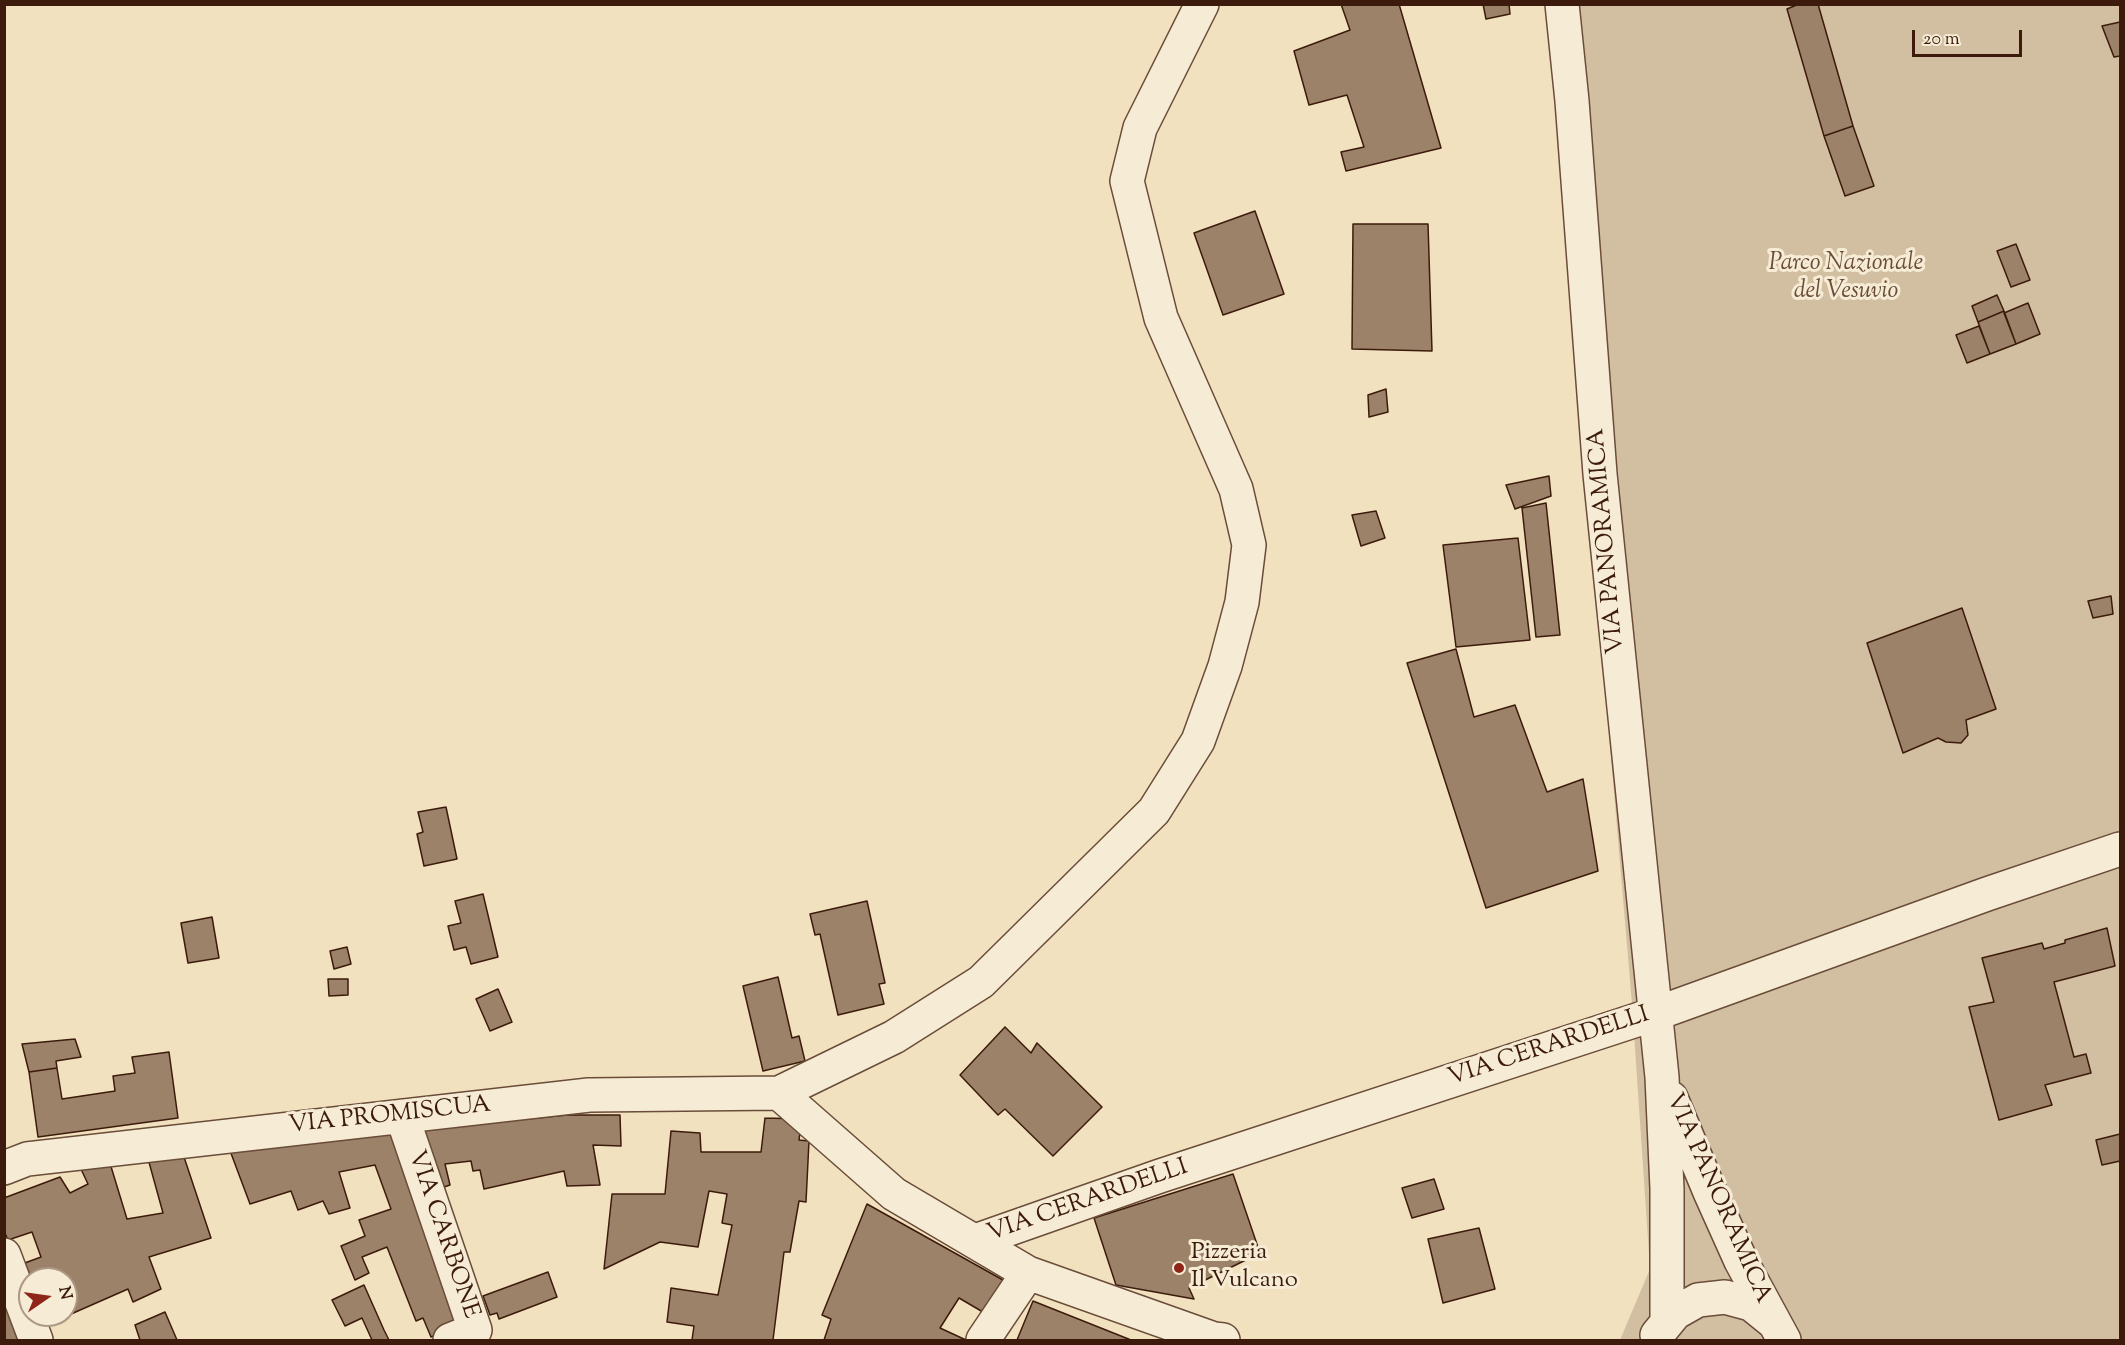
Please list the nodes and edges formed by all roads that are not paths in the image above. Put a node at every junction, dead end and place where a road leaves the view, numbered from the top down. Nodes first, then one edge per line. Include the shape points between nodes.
1 (1202, 4) edge
2 (1562, 4) edge
3 (2121, 849) edge
4 (1655, 1014) junction
5 (1662, 1077) junction
6 (779, 1093) junction
7 (402, 1116) junction
8 (4, 1168) edge
9 (975, 1241) junction
10 (4, 1255) edge
11 (1028, 1273) junction
12 (1660, 1331) edge
13 (1778, 1331) edge
14 (36, 1341) edge
15 (450, 1341) edge
16 (983, 1341) edge
17 (1223, 1341) edge

1 - 6 street via 1140,128 1127,181 1161,318 1236,489 1249,545 1242,602 1198,741 1154,811 981,982 894,1037
2 - 4 street, VIA PANORAMICA via 1600,474
3 - 4 street, VIA CERARDELLI
4 - 5 street, VIA PANORAMICA
4 - 9 street, VIA CERARDELLI via 1160,1176
5 - 12 street, VIA PANORAMICA via 1667,1189
5 - 13 street, VIA PANORAMICA via 1710,1192
6 - 7 street, VIA PROMISCUA via 590,1095
6 - 9 street via 894,1194
7 - 8 street, VIA PROMISCUA via 27,1159
7 - 15 street, VIA CARBONE via 475,1330
9 - 11 street
10 - 14 street
11 - 16 street
11 - 17 street
12 - 13 street, VIA PANORAMICA via 1675,1313 1698,1300 1725,1297 1751,1304

